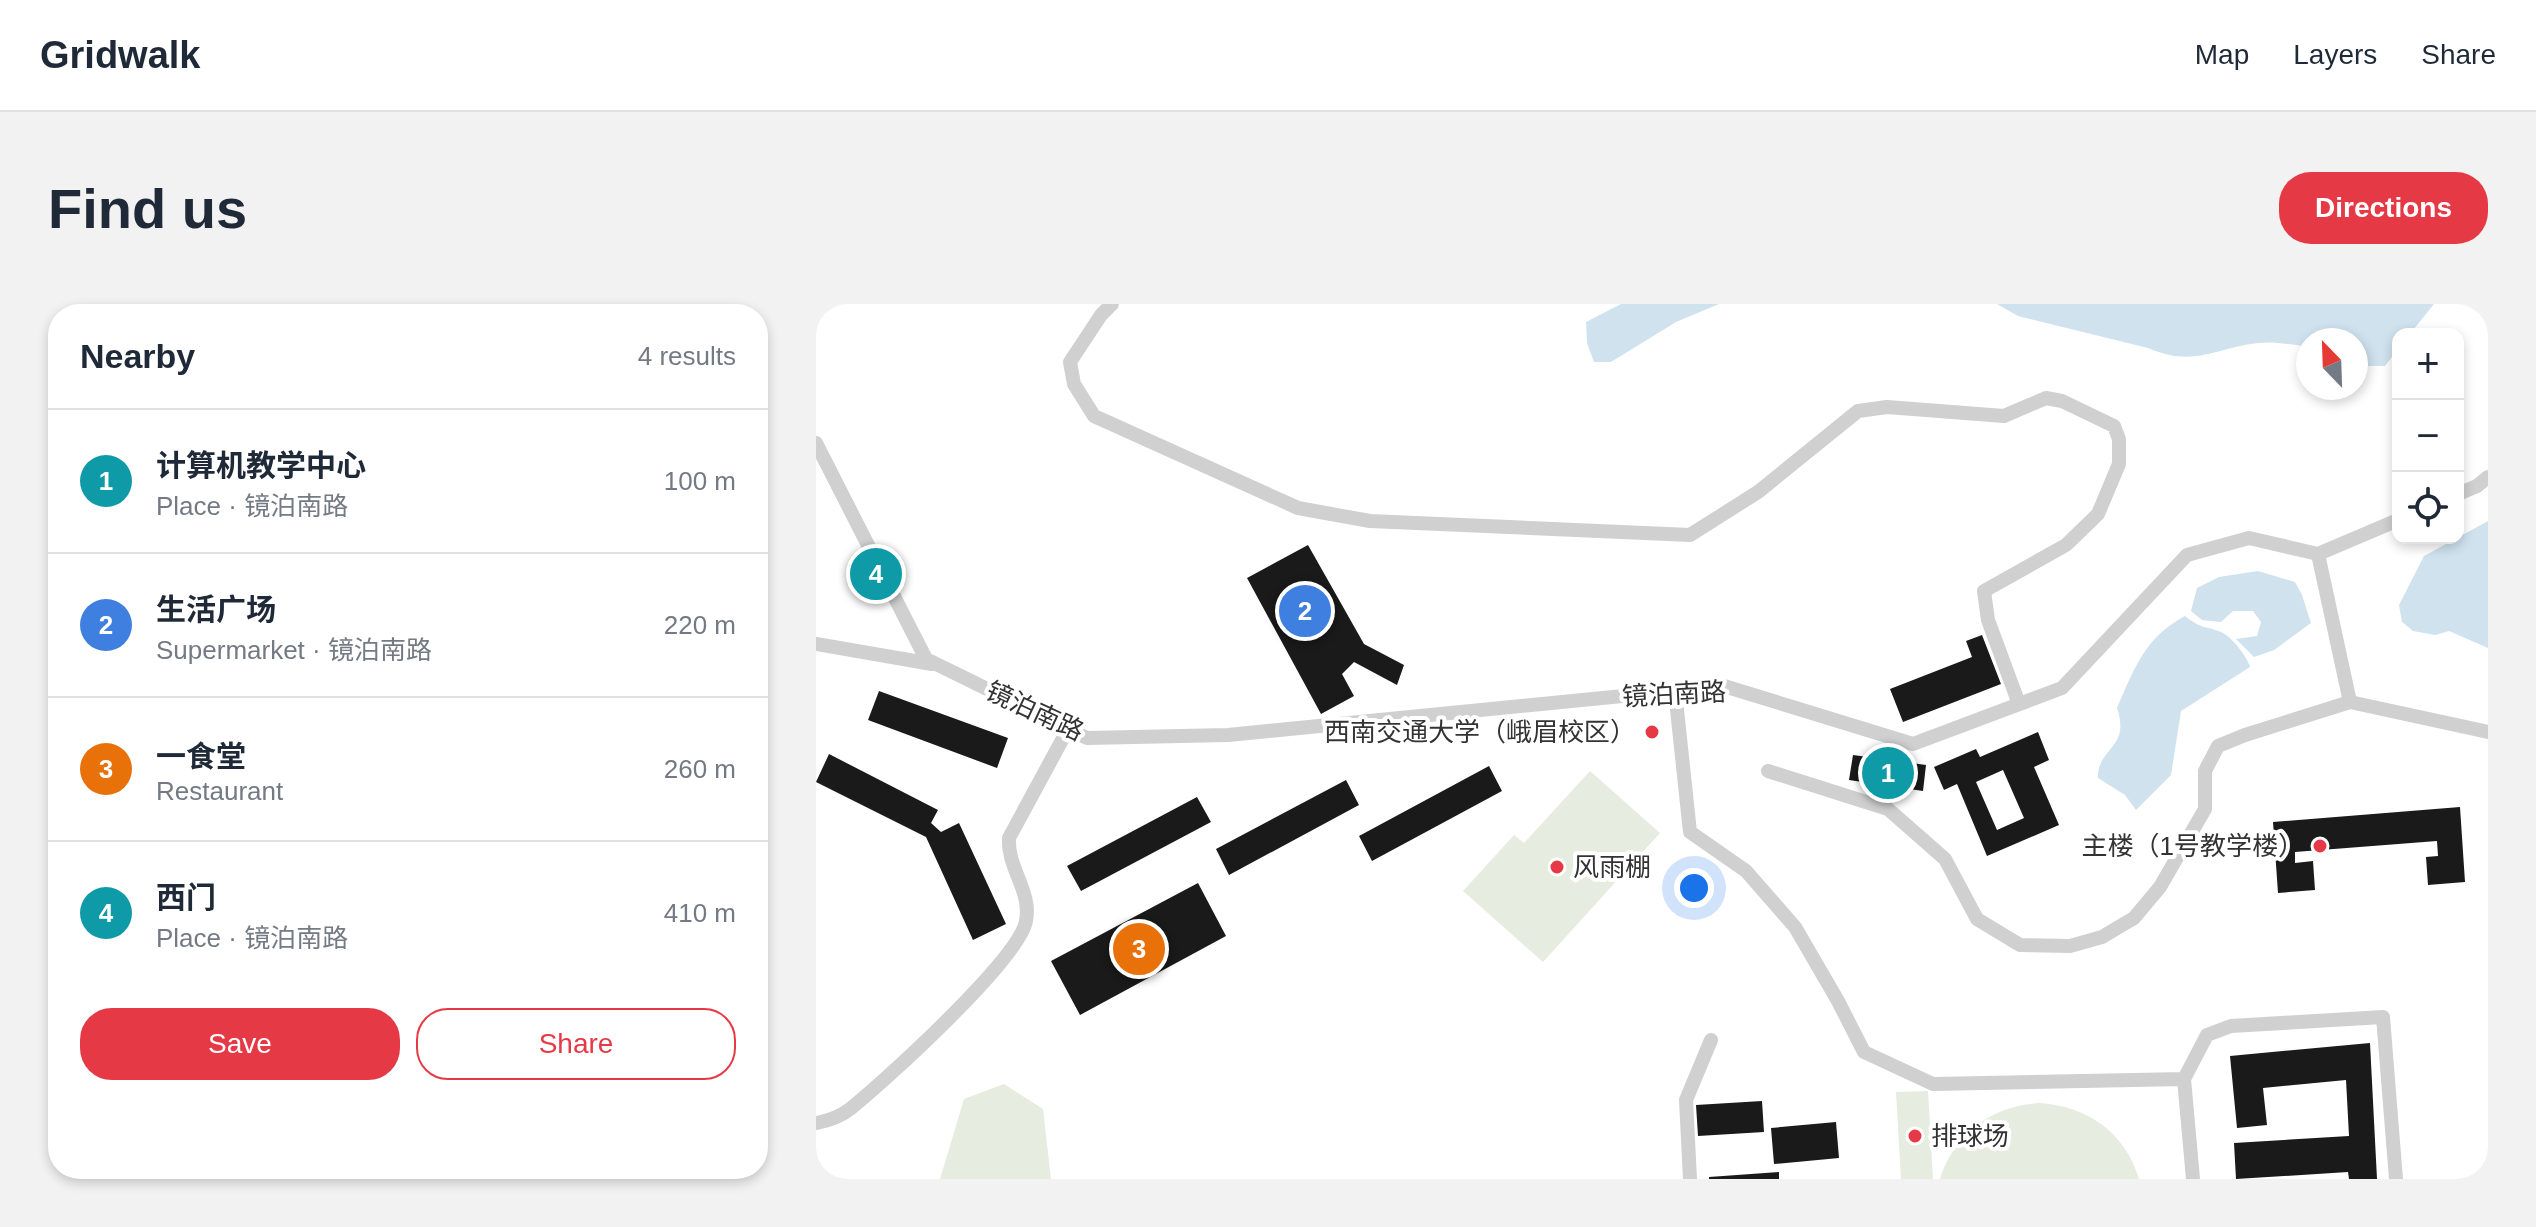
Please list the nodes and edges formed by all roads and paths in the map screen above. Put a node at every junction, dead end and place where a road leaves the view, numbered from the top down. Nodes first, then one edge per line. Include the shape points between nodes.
1 (1112, 304) edge
2 (816, 443) edge
3 (2488, 477) edge
4 (2464, 491) edge
5 (2392, 523) edge
6 (2318, 554) junction
7 (816, 644) edge
8 (937, 664) junction
9 (1675, 691) junction
10 (2350, 702) junction
11 (2019, 704) junction
12 (1068, 729) junction
13 (2488, 732) edge
14 (1768, 771) dead end
15 (1711, 1040) dead end
16 (2184, 1079) junction
17 (816, 1123) edge
18 (1690, 1179) edge
19 (2193, 1179) edge
20 (2396, 1179) edge

1 - 11 street via 1070,362 1074,384 1094,416 1298,508 1370,521 1690,535 1758,492 1858,411 1887,407 2004,416 2046,398 2062,401 2114,426 2119,464 2098,514 2066,545 1984,591 1988,620
2 - 8 street, 镜泊南路 via 926,659
3 - 4 street
5 - 6 street
6 - 10 street
6 - 11 street, 镜泊南路 via 2249,538 2187,555 2062,688
7 - 8 street
8 - 12 street, 镜泊南路
9 - 11 street, 镜泊南路 via 1724,686 1913,744
9 - 12 street, 镜泊南路 via 1228,735 1087,738
9 - 16 street via 1690,832 1746,871 1795,927 1864,1052 1933,1084
10 - 13 street
10 - 14 street via 2218,746 2205,771 2205,809 2160,887 2134,918 2102,937 2070,946 2020,945 1977,919 1945,859 1888,809
12 - 17 street via 1009,838 1008,850 1028,901 1026,924 1009,955 847,1111
15 - 18 street via 1686,1100
16 - 19 street
16 - 20 street via 2207,1035 2231,1026 2383,1017

